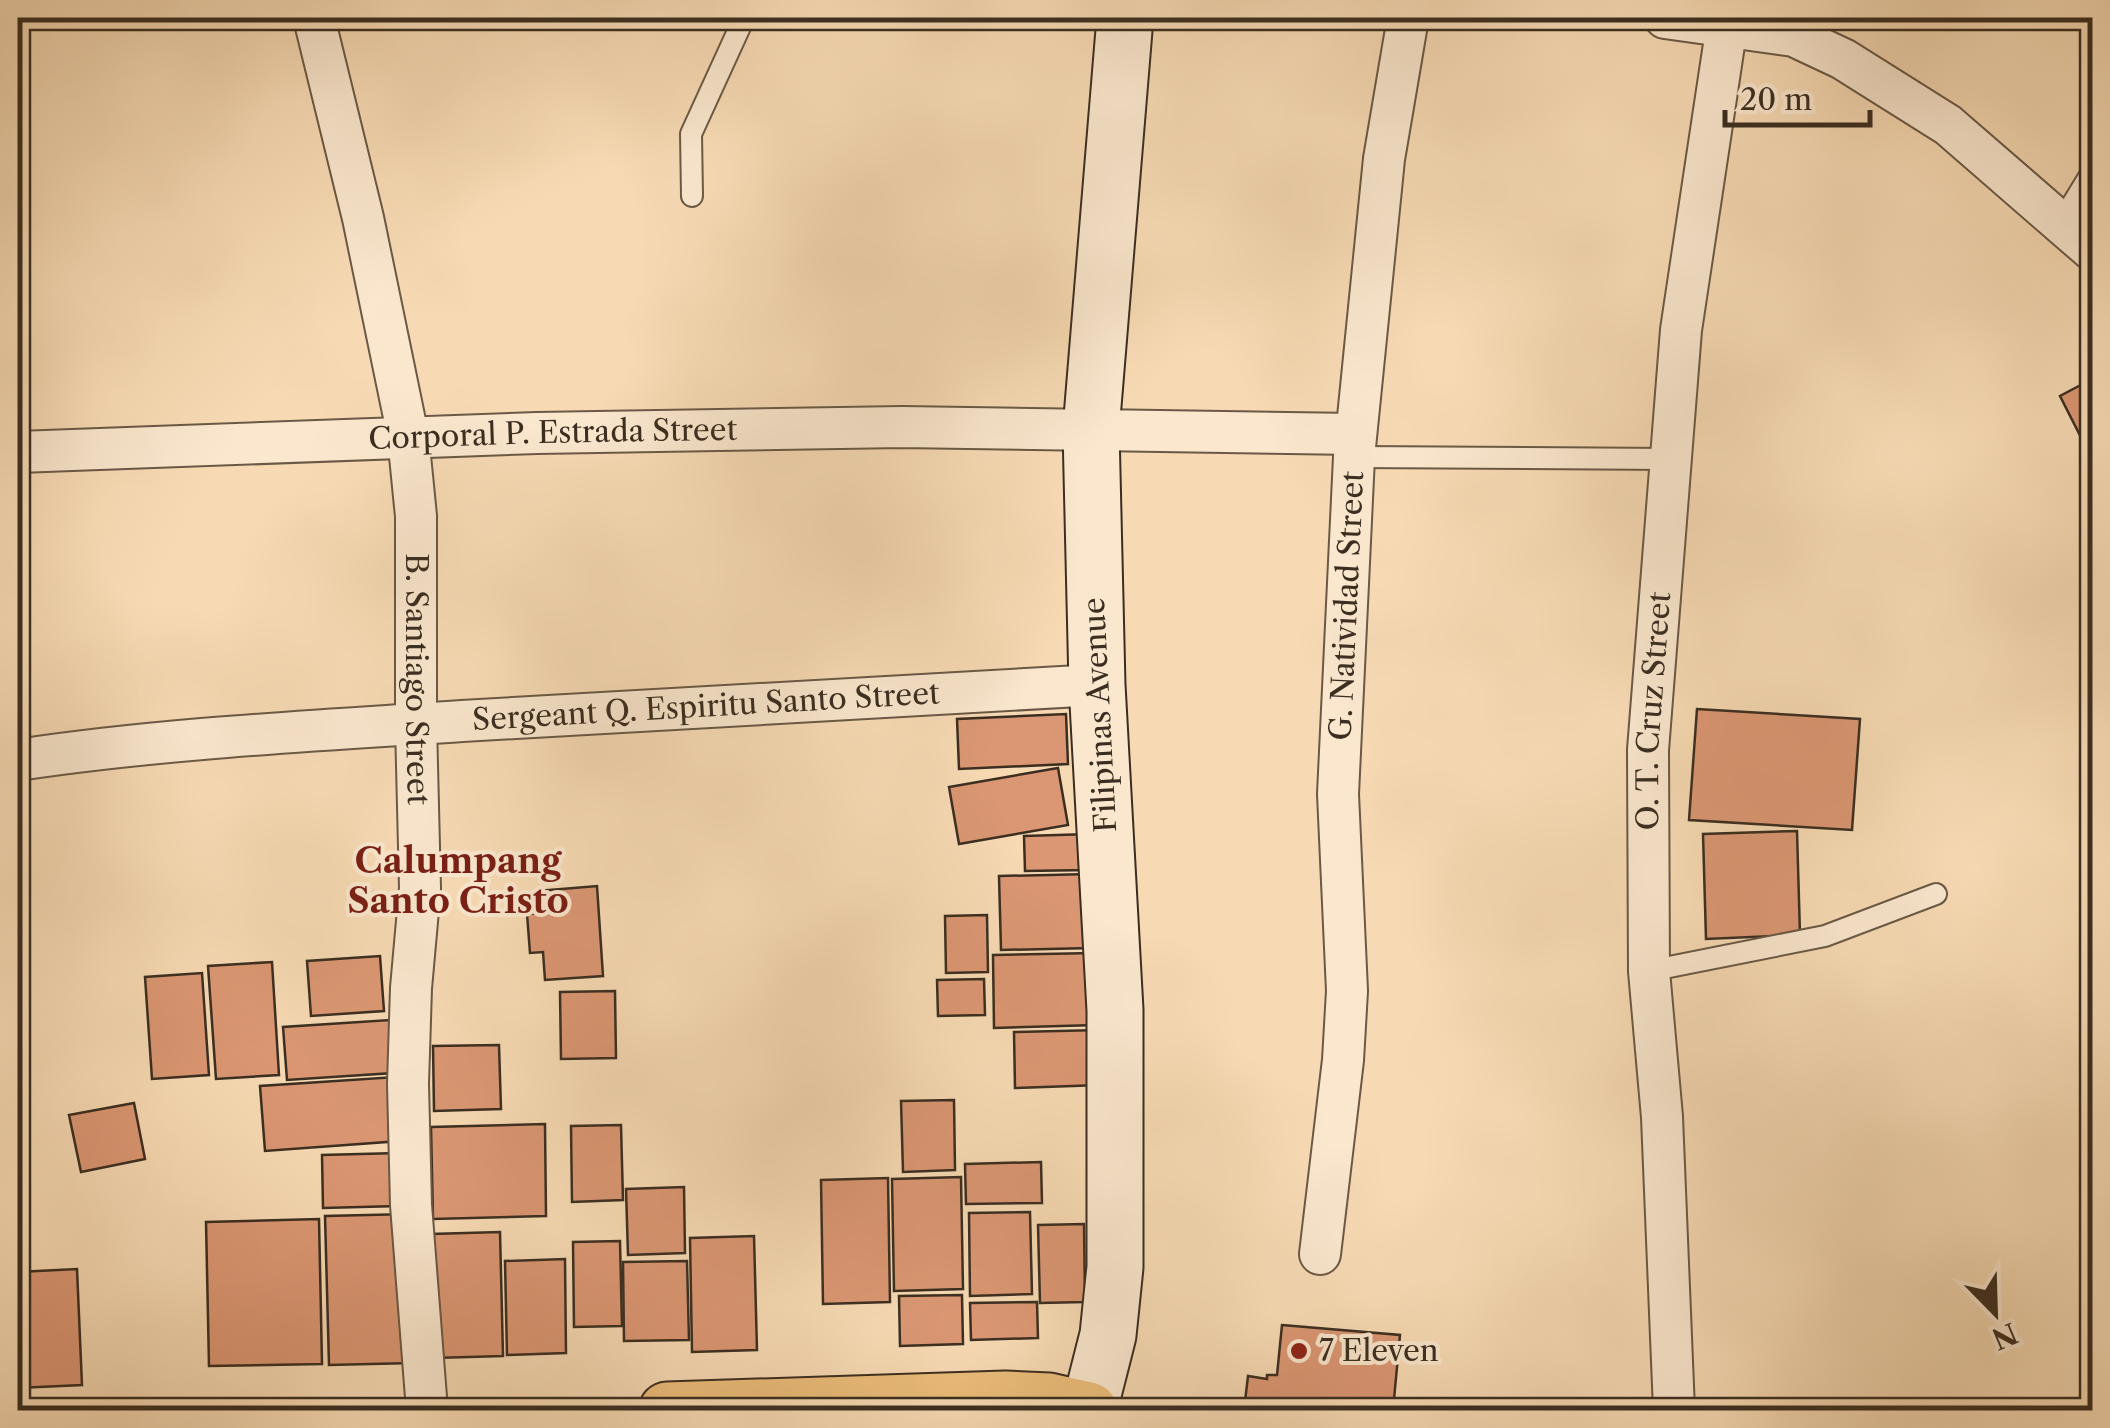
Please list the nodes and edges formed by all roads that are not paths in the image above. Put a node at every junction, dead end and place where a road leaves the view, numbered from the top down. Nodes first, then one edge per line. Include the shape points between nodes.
1 (314, 18) edge
2 (744, 18) edge
3 (1125, 18) edge
4 (1408, 18) edge
5 (1665, 18) edge
6 (1727, 22) edge
7 (2092, 172) edge
8 (692, 196) dead end
9 (2084, 239) edge
10 (1090, 430) junction
11 (408, 436) junction
12 (1354, 446) junction
13 (18, 452) edge
14 (1671, 459) junction
15 (1097, 685) junction
16 (416, 724) junction
17 (18, 760) edge
18 (1936, 894) dead end
19 (1649, 970) junction
20 (1320, 1254) dead end
21 (427, 1410) edge
22 (667, 1410) edge
23 (1088, 1410) edge
24 (1674, 1410) edge

1 - 11 street, B. Santiago Street
2 - 8 lane via 690,134
3 - 10 street, Filipinas Avenue
4 - 12 street, G. Natividad Street via 1384,159
5 - 6 street
6 - 9 street via 1794,36 1843,59 1948,125
6 - 14 street, O. T. Cruz Street via 1682,330
7 - 9 lane
10 - 11 street, Corporal P. Estrada Street
10 - 12 street, Corporal P. Estrada Street
10 - 15 street, Filipinas Avenue
11 - 13 street, Corporal P. Estrada Street
11 - 16 street, B. Santiago Street via 416,516
12 - 14 lane
12 - 20 street, G. Natividad Street via 1338,794 1344,1060
14 - 19 street, O. T. Cruz Street via 1648,750
15 - 16 street, Sergeant Q. Espiritu Santo Street
15 - 23 street, Filipinas Avenue via 1115,1010 1115,1247 1108,1335
16 - 17 street, Sergeant Q. Espiritu Santo Street
16 - 21 street, B. Santiago Street via 420,888 408,1084
18 - 19 lane via 1825,936
19 - 24 street, O. T. Cruz Street
22 - 23 main road via 1005,1399

